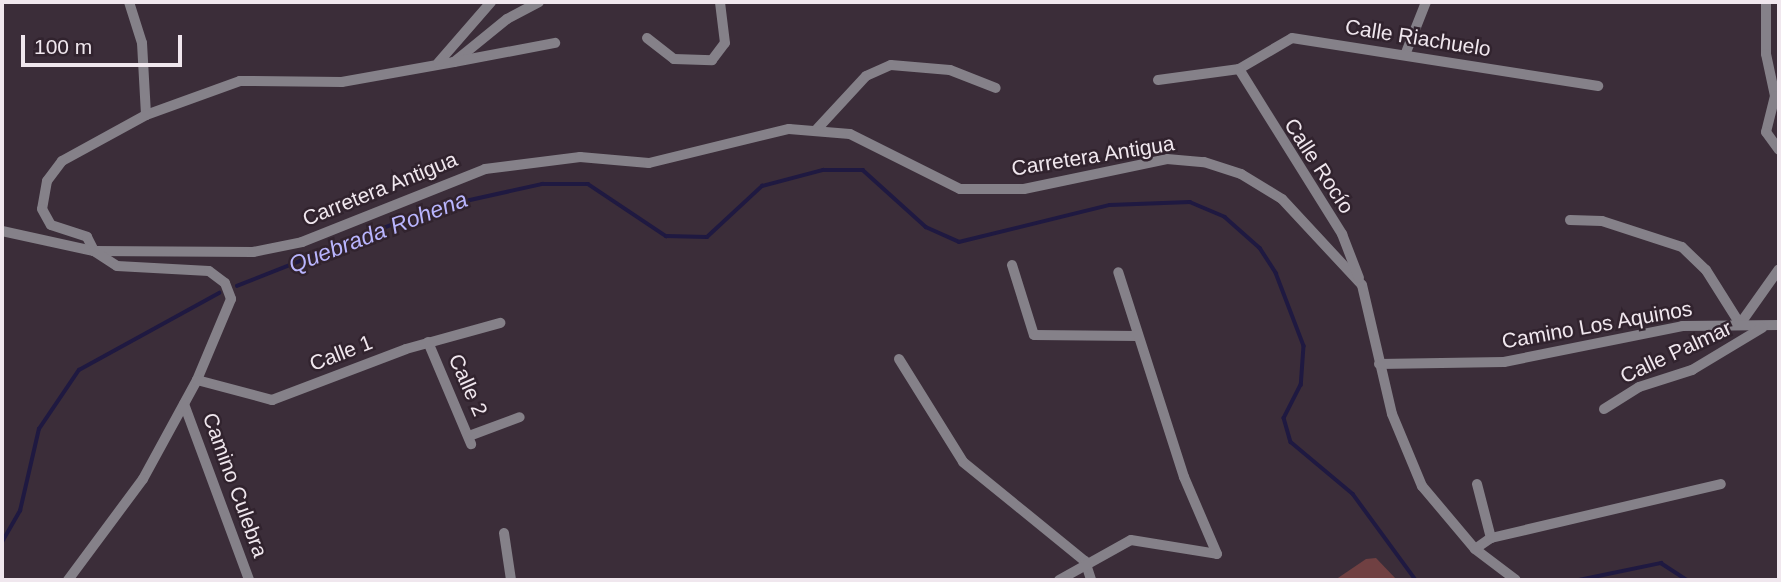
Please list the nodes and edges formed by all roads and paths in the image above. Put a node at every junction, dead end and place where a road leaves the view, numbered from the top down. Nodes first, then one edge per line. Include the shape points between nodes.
1 (128, 2) edge
2 (491, 2) edge
3 (539, 2) edge
4 (720, 2) edge
5 (1426, 2) edge
6 (1766, 2) edge
7 (648, 37) dead end
8 (555, 43) dead end
9 (1405, 55) junction
10 (454, 62) junction
11 (438, 63) junction
12 (1239, 69) junction
13 (1158, 80) dead end
14 (1598, 86) dead end
15 (996, 88) dead end
16 (146, 115) junction
17 (817, 129) junction
18 (1779, 149) edge
19 (1570, 220) dead end
20 (2, 231) edge
21 (94, 251) junction
22 (1012, 265) dead end
23 (1779, 269) edge
24 (1118, 272) dead end
25 (1362, 285) junction
26 (499, 323) dead end
27 (1740, 324) junction
28 (1779, 325) edge
29 (1762, 328) junction
30 (1138, 335) junction
31 (428, 342) junction
32 (900, 359) dead end
33 (1379, 364) junction
34 (197, 380) junction
35 (184, 404) junction
36 (1604, 409) dead end
37 (520, 417) dead end
38 (1477, 484) dead end
39 (1721, 484) dead end
40 (504, 533) dead end
41 (1491, 538) junction
42 (1475, 549) junction
43 (1085, 561) junction
44 (68, 580) edge
45 (249, 580) edge
46 (511, 580) edge
47 (1059, 580) edge
48 (1091, 580) edge
49 (1516, 580) edge

1 - 16 street via 142,43
2 - 11 street
3 - 10 street via 507,19
4 - 7 street via 725,43 712,60 674,59
5 - 9 street
6 - 18 street via 1766,54 1775,96 1766,132
8 - 10 street
9 - 12 street, Calle Riachuelo via 1292,38
9 - 14 street, Calle Riachuelo
10 - 11 street
11 - 16 street via 342,82 240,81
12 - 13 street
12 - 25 street, Calle Rocío via 1342,234
15 - 17 street via 950,70 891,65 866,76
16 - 21 street via 76,150 47,181 42,209 51,225 87,237
17 - 21 street, Carretera Antigua via 789,129 649,163 580,158 485,169 280,248
17 - 25 street, Carretera Antigua via 850,134 960,189 1024,189 1167,159 1204,162 1241,174 1282,199
19 - 27 street via 1602,221 1682,247 1706,270
20 - 21 street
21 - 34 street via 117,266 187,266 225,283 228,315
22 - 30 street via 1034,335
23 - 27 street
24 - 30 street
25 - 33 street
26 - 31 street, Calle 1
27 - 29 street, Camino Los Aquinos
27 - 33 street, Camino Los Aquinos via 1682,326 1504,362
28 - 29 street, Camino Los Aquinos
29 - 36 street, Calle Palmar via 1692,370 1639,387
30 - 43 street via 1184,477 1217,554 1131,540
31 - 34 street, Calle 1 via 272,400
31 - 37 street, Calle 2 via 470,440
32 - 43 street via 963,462
33 - 42 street via 1422,486
34 - 35 street
35 - 44 street via 102,542
35 - 45 street, Camino Culebra
38 - 41 street
39 - 41 street
40 - 46 street
41 - 42 street
42 - 49 street
43 - 47 street
43 - 48 street

